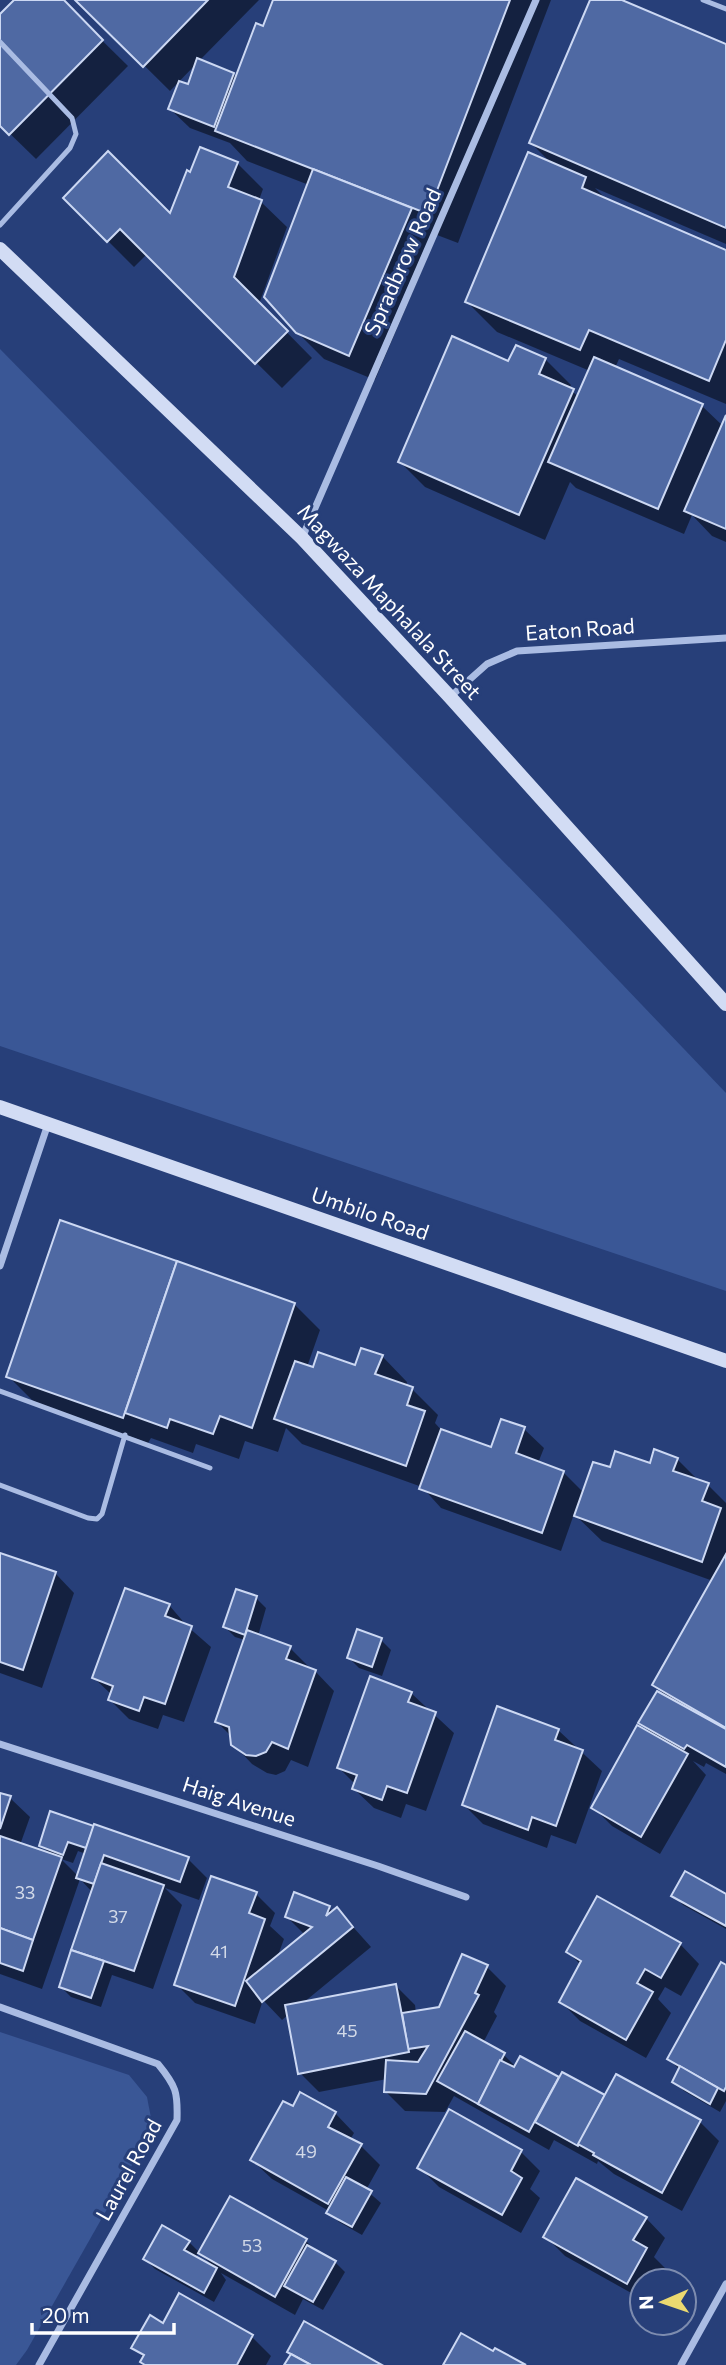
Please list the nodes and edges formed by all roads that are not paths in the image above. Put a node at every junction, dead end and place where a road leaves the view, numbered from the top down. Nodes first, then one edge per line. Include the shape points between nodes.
1 (536, 0) edge
2 (703, 0) edge
3 (726, 9) edge
4 (0, 42) edge
5 (0, 225) edge
6 (0, 249) edge
7 (302, 538) junction
8 (726, 638) edge
9 (450, 697) junction
10 (726, 1004) edge
11 (0, 1107) edge
12 (48, 1124) junction
13 (0, 1266) edge
14 (726, 1361) edge
15 (0, 1391) edge
16 (125, 1435) junction
17 (210, 1468) dead end
18 (0, 1485) edge
19 (0, 1744) edge
20 (467, 1896) dead end
21 (0, 2007) edge
22 (726, 2284) edge
23 (38, 2365) edge
24 (681, 2365) edge

1 - 7 street, Spradbrow Road
2 - 3 lane
4 - 5 lane via 72,118 76,134 70,148
6 - 7 main road, Magwaza Maphalala Street
7 - 9 main road, Magwaza Maphalala Street
8 - 9 street, Eaton Road via 517,651 487,664
9 - 10 main road, Magwaza Maphalala Street
11 - 12 main road, Umbilo Road
12 - 13 street
12 - 14 main road, Umbilo Road
15 - 16 lane
16 - 17 lane
16 - 18 lane via 97,1519
19 - 20 street, Haig Avenue
21 - 23 street, Laurel Road via 158,2064 174,2083 178,2102 177,2120
22 - 24 street

